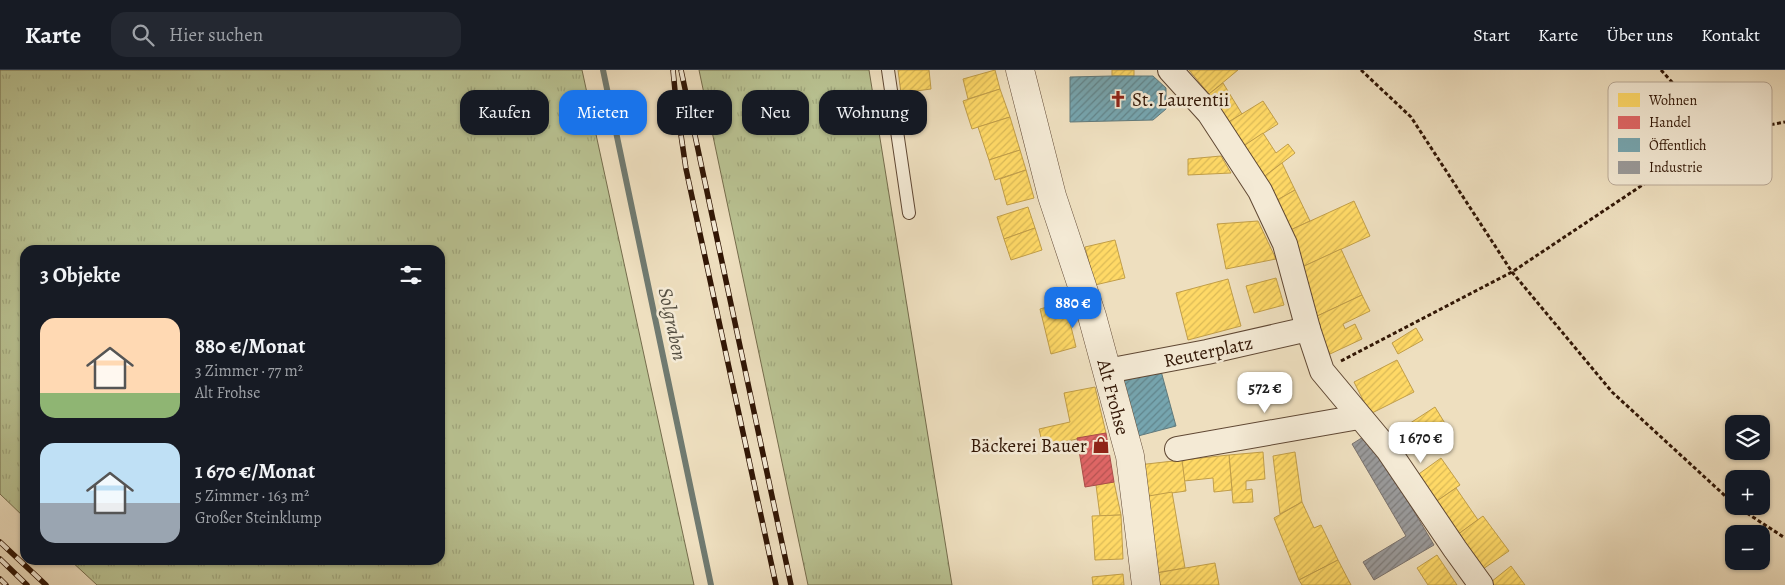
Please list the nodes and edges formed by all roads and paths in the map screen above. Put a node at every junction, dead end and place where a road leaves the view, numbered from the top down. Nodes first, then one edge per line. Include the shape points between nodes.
1 (888, 70) edge
2 (1020, 70) edge
3 (1170, 70) edge
4 (1360, 70) edge
5 (1662, 70) edge
6 (1673, 82) edge
7 (1785, 122) edge
8 (1772, 124) edge
9 (1642, 185) edge
10 (908, 213) dead end
11 (1512, 272) junction
12 (1308, 329) junction
13 (1107, 370) junction
14 (1322, 371) junction
15 (1359, 417) junction
16 (1177, 449) dead end
17 (1725, 496) edge
18 (1750, 515) edge
19 (1785, 538) edge
20 (1146, 585) edge
21 (1481, 585) edge

1 - 10 lane
2 - 13 street, Alt Frohse via 1052,196
3 - 12 street via 1209,113 1260,191 1285,244
4 - 11 path via 1411,117
5 - 6 path
7 - 8 path
9 - 11 path
11 - 14 path
11 - 17 path via 1612,392
12 - 13 street, Reuterplatz
12 - 14 street
13 - 20 street, Alt Frohse via 1130,456
14 - 15 street
15 - 16 street
15 - 21 street via 1388,450
18 - 19 path

